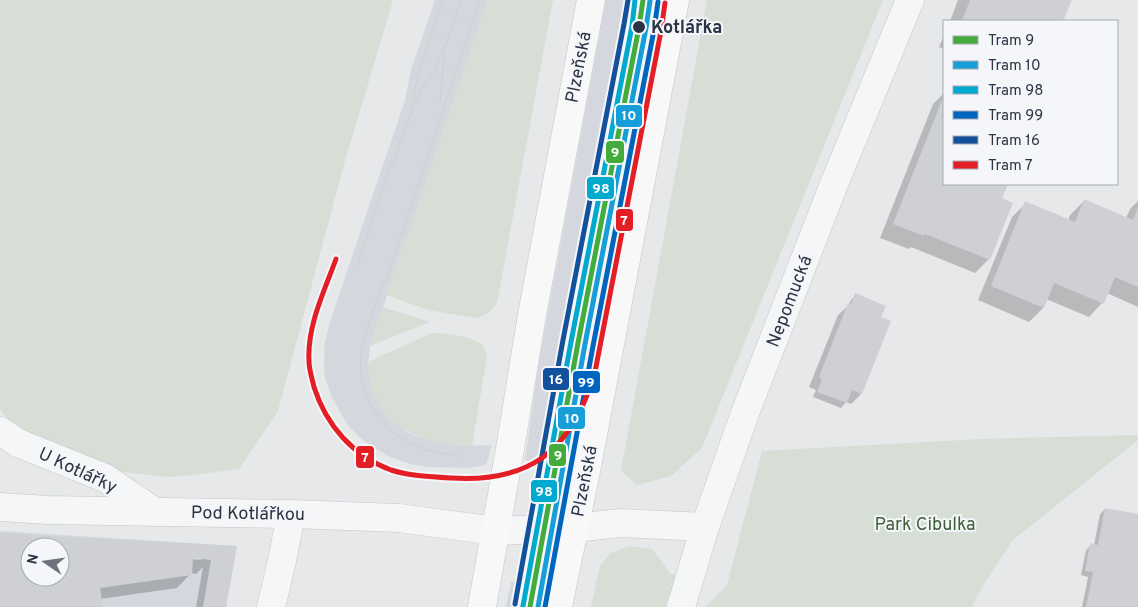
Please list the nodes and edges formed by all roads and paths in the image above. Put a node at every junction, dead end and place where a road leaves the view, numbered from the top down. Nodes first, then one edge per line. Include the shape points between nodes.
1 (591, 0) edge
2 (675, 0) edge
3 (910, 0) edge
4 (0, 431) edge
5 (0, 507) edge
6 (155, 512) junction
7 (290, 514) junction
8 (705, 527) junction
9 (575, 528) junction
10 (496, 531) junction
11 (271, 607) edge
12 (482, 607) edge
13 (558, 607) edge
14 (681, 607) edge

1 - 10 main road, Plzeňská via 532,315
2 - 9 main road, Plzeňská
3 - 8 street, Nepomucká via 834,184
4 - 6 street, U Kotlářky via 18,443 104,478
5 - 6 street, Pod Kotlářkou
6 - 7 street, Pod Kotlářkou
7 - 10 street, Pod Kotlářkou via 399,518
7 - 11 street
8 - 9 street, Pod Kotlářkou via 620,523
8 - 14 street, Nepomucká
9 - 10 street, Pod Kotlářkou
9 - 13 main road, Plzeňská
10 - 12 main road, Plzeňská

